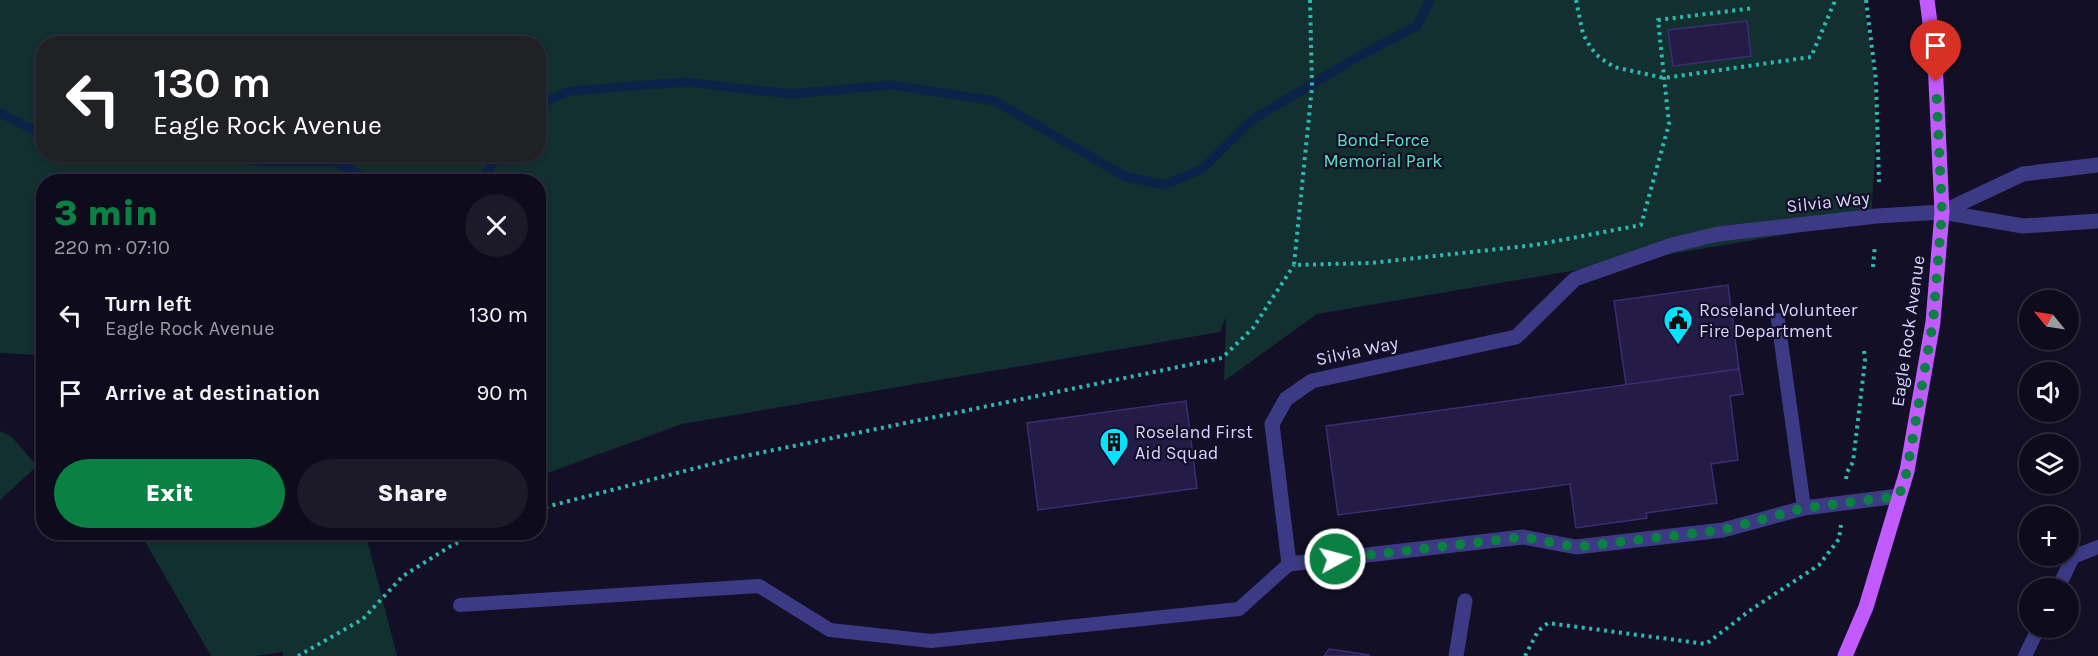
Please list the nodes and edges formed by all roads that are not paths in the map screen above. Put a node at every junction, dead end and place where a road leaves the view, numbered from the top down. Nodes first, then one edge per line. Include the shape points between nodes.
1 (1927, 0) edge
2 (2098, 165) edge
3 (1942, 212) junction
4 (2098, 221) edge
5 (1778, 320) dead end
6 (1899, 496) junction
7 (1804, 508) junction
8 (2098, 547) edge
9 (1289, 564) junction
10 (2063, 578) edge
11 (1465, 601) dead end
12 (460, 605) dead end
13 (2034, 638) edge
14 (1456, 656) edge
15 (1845, 656) edge
16 (2025, 656) edge

1 - 3 main road, Eagle Rock Avenue via 1935,60
2 - 3 street via 2023,174
3 - 4 street via 2023,226
3 - 6 main road, Eagle Rock Avenue via 1933,322 1907,471
3 - 9 street, Silvia Way via 1718,234 1671,245 1575,279 1516,338 1312,381 1286,399 1272,424
5 - 7 lane
6 - 7 street
6 - 15 main road, Eagle Rock Avenue via 1866,606
7 - 9 street via 1723,530 1576,547 1523,537
8 - 10 lane via 2073,557
9 - 12 lane via 1239,609 931,641 830,630 759,586
11 - 14 street
13 - 16 lane

